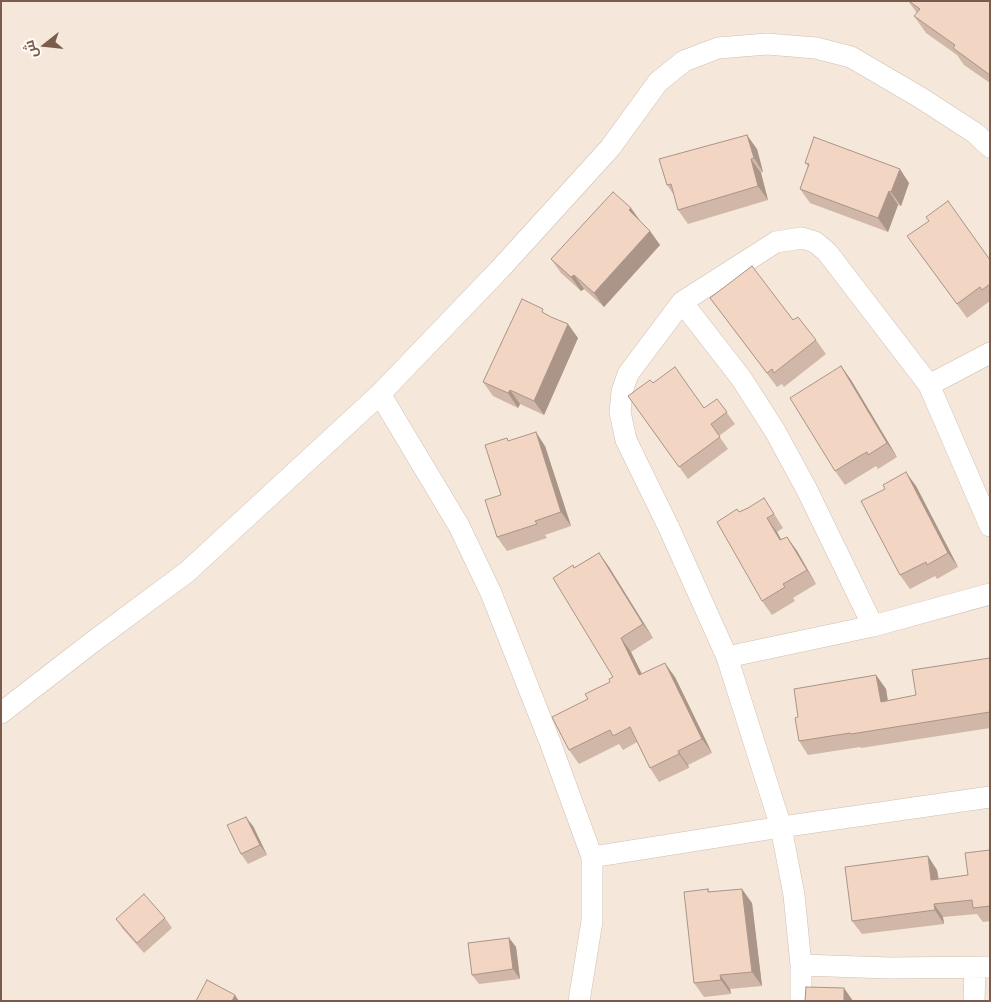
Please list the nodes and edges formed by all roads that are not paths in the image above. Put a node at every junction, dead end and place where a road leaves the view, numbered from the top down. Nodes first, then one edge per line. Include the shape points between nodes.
1 (990, 147) edge
2 (682, 302) junction
3 (990, 354) edge
4 (929, 385) junction
5 (380, 394) junction
6 (990, 526) edge
7 (990, 594) edge
8 (873, 626) junction
9 (727, 657) junction
10 (1, 713) edge
11 (990, 798) edge
12 (781, 827) junction
13 (592, 857) junction
14 (801, 965) junction
15 (982, 968) edge
16 (579, 1001) edge
17 (801, 1001) edge
18 (974, 1001) edge

1 - 5 street via 975,133 921,98 851,57 816,48 767,44 718,48 684,61 658,82 610,148
2 - 4 street via 776,242 802,238 815,242 827,252
2 - 8 street via 741,378 775,431
2 - 9 street via 628,374 620,412 626,440
3 - 4 street
4 - 6 street
5 - 10 street via 187,572
5 - 13 street via 460,526 491,593
7 - 8 street
8 - 9 street
9 - 12 street
11 - 12 street
12 - 13 street
12 - 14 street via 794,895
13 - 16 street via 592,921
14 - 15 street
14 - 17 street
15 - 18 street

